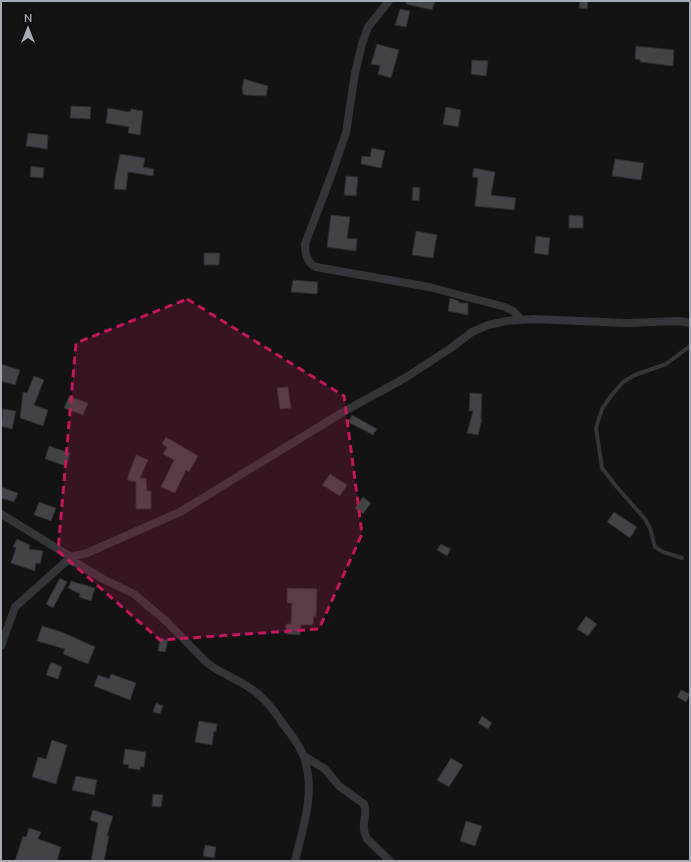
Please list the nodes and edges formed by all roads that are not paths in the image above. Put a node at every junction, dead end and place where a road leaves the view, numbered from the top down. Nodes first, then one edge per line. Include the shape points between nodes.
1 (389, 1) edge
2 (521, 319) junction
3 (690, 323) edge
4 (690, 346) edge
5 (1, 514) edge
6 (69, 558) junction
7 (682, 558) dead end
8 (1, 646) edge
9 (304, 756) junction
10 (295, 861) edge
11 (390, 861) edge

1 - 2 street via 368,27 362,44 346,133 305,244 309,262 316,267 429,287 505,307
2 - 3 street
2 - 6 street via 488,325 472,332 405,378 343,412 180,512 87,553
4 - 7 lane via 666,364 623,382 602,409 596,428 602,468 646,519 655,547
5 - 6 street
6 - 8 street via 15,607
6 - 9 street via 134,594 166,621 209,665 251,688 263,698
9 - 10 street via 309,806
9 - 11 street via 325,769 339,786 364,804 365,835

